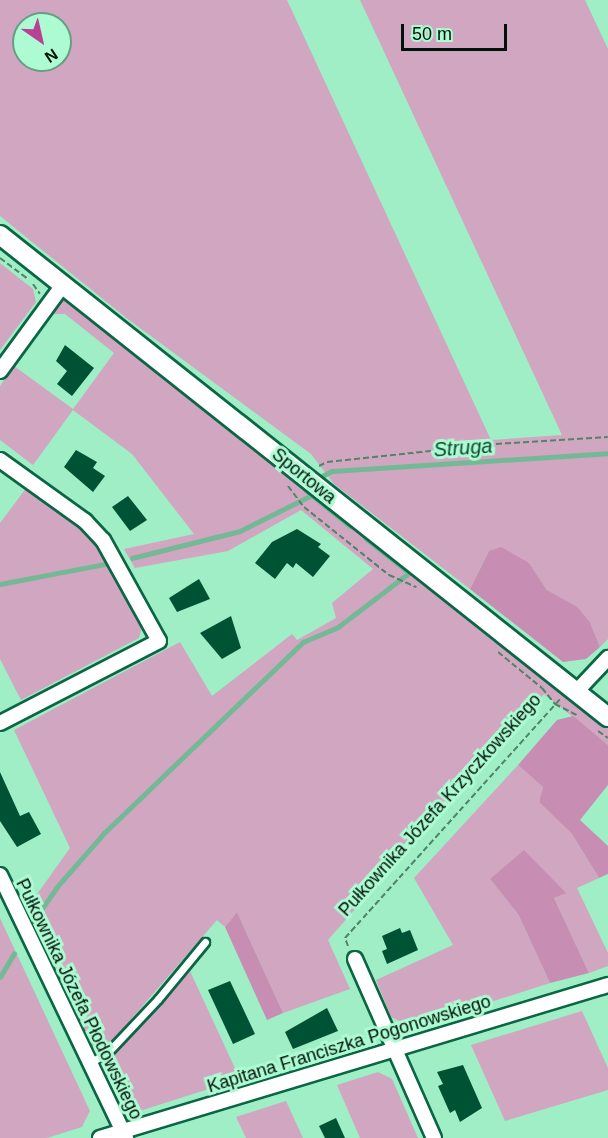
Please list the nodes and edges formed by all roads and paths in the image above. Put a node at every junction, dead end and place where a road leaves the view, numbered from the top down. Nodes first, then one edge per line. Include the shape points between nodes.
1 (0, 235) edge
2 (0, 258) edge
3 (63, 285) junction
4 (49, 303) junction
5 (0, 371) edge
6 (608, 437) edge
7 (0, 460) edge
8 (303, 475) junction
9 (280, 479) dead end
10 (425, 594) dead end
11 (496, 650) dead end
12 (608, 658) edge
13 (573, 689) junction
14 (555, 704) junction
15 (585, 720) dead end
16 (600, 722) edge
17 (0, 723) edge
18 (608, 738) edge
19 (0, 875) edge
20 (205, 942) dead end
21 (354, 959) joint
22 (608, 985) edge
23 (394, 1048) junction
24 (90, 1064) junction
25 (124, 1134) edge
26 (100, 1138) edge
27 (434, 1138) edge

1 - 3 street, Sportowa
2 - 4 path via 35,285
3 - 4 street
3 - 8 street, Sportowa
4 - 5 street
6 - 8 path via 327,462
7 - 17 street via 85,521 104,540 159,641
8 - 13 street, Sportowa
9 - 10 path via 304,507 394,577
11 - 14 path via 542,688
12 - 13 street
13 - 14 path, Pułkownika Józefa Krzyczkowskiego
13 - 16 street, Sportowa
14 - 15 path
14 - 21 path, Pułkownika Józefa Krzyczkowskiego via 345,938
16 - 18 path
19 - 24 street, Pułkownika Józefa Płodowskiego
20 - 24 lane via 159,999 109,1051
21 - 23 street
22 - 23 street, Kapitana Franciszka Pogonowskiego
23 - 25 street, Kapitana Franciszka Pogonowskiego
23 - 27 street
24 - 25 street, Pułkownika Józefa Płodowskiego
25 - 26 street, Kapitana Franciszka Pogonowskiego

